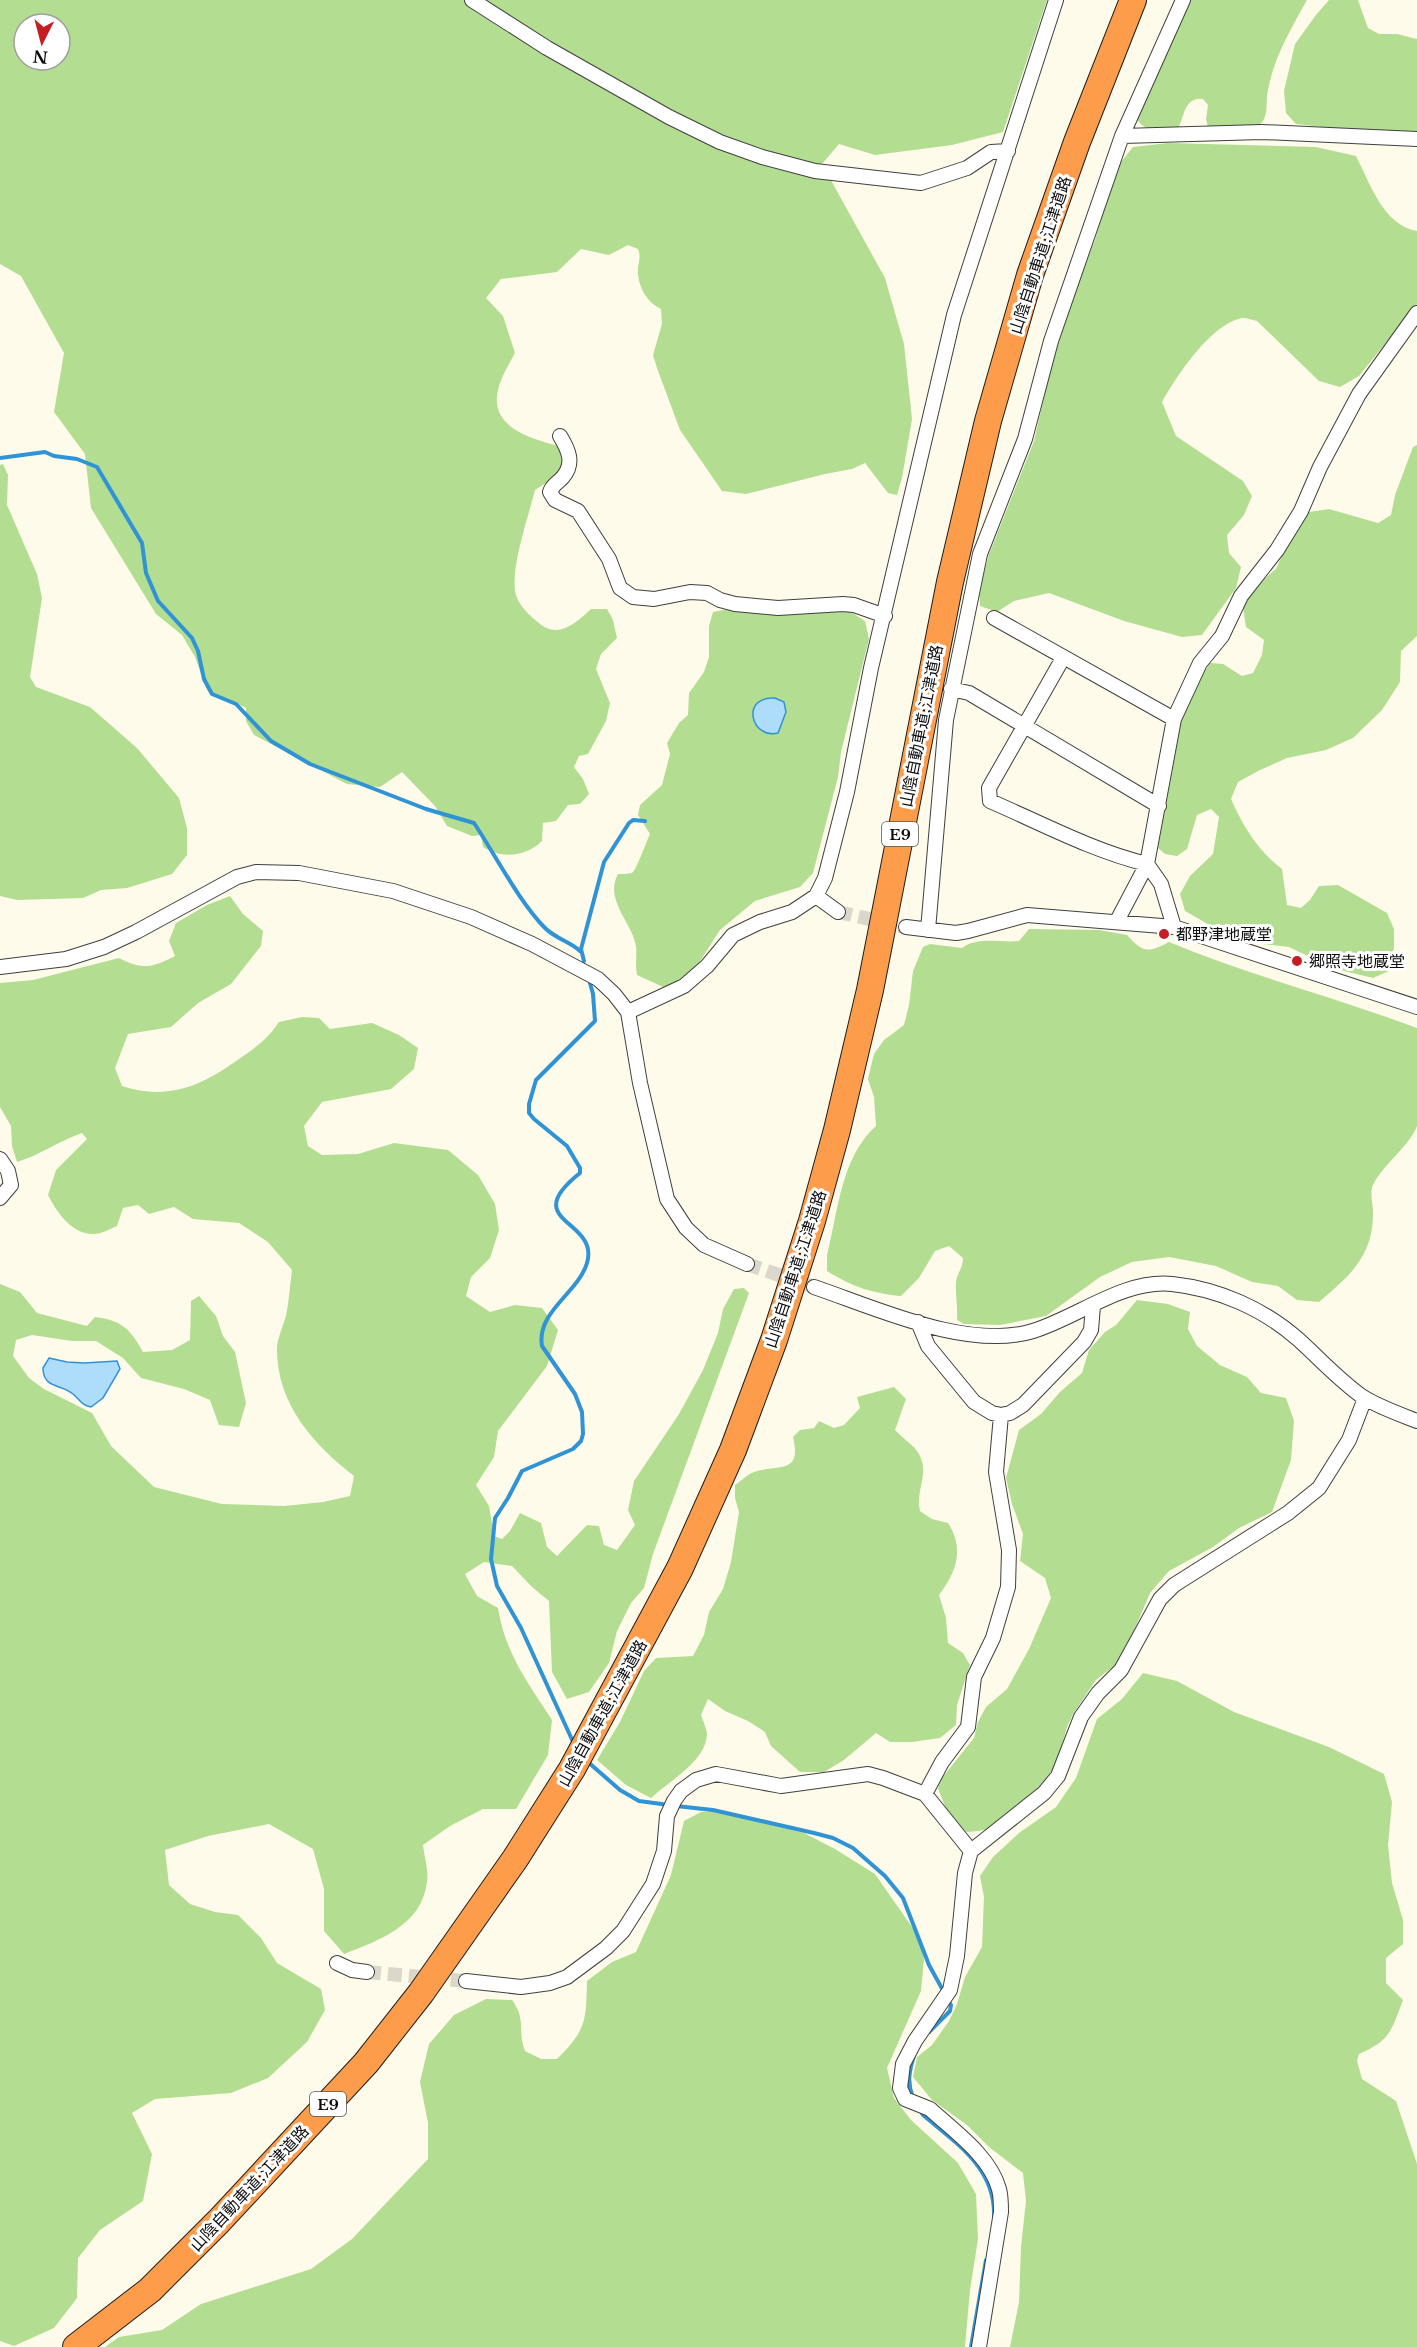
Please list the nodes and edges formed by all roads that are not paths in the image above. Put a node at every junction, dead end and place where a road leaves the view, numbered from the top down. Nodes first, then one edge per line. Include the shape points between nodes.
1 (472, 0) edge
2 (1056, 0) edge
3 (1133, 0) edge
4 (1183, 0) edge
5 (1122, 136) junction
6 (1417, 139) edge
7 (1008, 151) junction
8 (1417, 313) edge
9 (560, 436) dead end
10 (885, 616) junction
11 (994, 618) dead end
12 (1063, 658) junction
13 (951, 690) junction
14 (1174, 719) junction
15 (1024, 726) junction
16 (1159, 806) junction
17 (1147, 864) junction
18 (816, 896) junction
19 (838, 912) tunnel mouth
20 (1117, 921) junction
21 (906, 927) tunnel mouth
22 (1174, 927) junction
23 (927, 930) junction
24 (0, 967) edge
25 (1417, 1007) edge
26 (628, 1012) junction
27 (0, 1159) edge
28 (0, 1198) edge
29 (747, 1264) tunnel mouth
30 (814, 1287) tunnel mouth
31 (1092, 1306) junction
32 (918, 1322) junction
33 (1365, 1398) junction
34 (1001, 1415) junction
35 (1417, 1421) edge
36 (925, 1794) junction
37 (971, 1851) junction
38 (337, 1963) dead end
39 (368, 1972) tunnel mouth
40 (466, 1981) tunnel mouth
41 (76, 2347) edge
42 (979, 2347) edge

1 - 7 street via 669,117 762,157 815,171 921,183 967,168 990,152
2 - 7 street
3 - 41 highway, 山陰自動車道;江津道路 / E9 via 1030,275 988,421 950,582 870,990 812,1221 733,1450 680,1568 572,1769 515,1859 421,1993 366,2062 219,2221 150,2290
4 - 5 street
5 - 6 street via 1262,132
5 - 13 street via 1051,341 1025,439 980,554
7 - 10 street via 954,315
8 - 14 street via 1359,394 1301,511 1278,550 1241,596 1222,636 1200,663
9 - 10 street via 570,455 569,468 550,492 555,501 578,511 609,559 620,588 628,595 654,599 706,593 735,604 778,608 843,604
10 - 18 street via 847,792 825,878
11 - 12 street
12 - 14 street
12 - 15 street
13 - 15 street via 969,693
13 - 23 street
14 - 16 street
15 - 16 street
15 - 17 street via 989,789 990,801
16 - 17 street
17 - 20 street
17 - 22 street via 1161,884
18 - 19 street
18 - 26 street via 792,912 733,935 684,986
20 - 22 street
20 - 23 street via 1027,915 969,931
21 - 23 street
22 - 25 street
24 - 26 street via 66,959 104,947 237,877 283,871 393,891 471,916 598,979
26 - 29 street via 667,1199 686,1228 704,1245
27 - 28 street via 11,1185
30 - 32 street
31 - 32 street via 1012,1336 973,1336
31 - 33 street via 1147,1284 1171,1284 1226,1296 1274,1319
31 - 34 street via 1091,1330 1084,1342 1023,1405
32 - 34 street via 928,1346 974,1402
33 - 35 street
33 - 37 street via 1349,1440 1319,1488 1288,1513 1174,1585 1160,1599 1121,1670 1081,1717 1058,1776 1044,1793
34 - 36 street via 996,1472 1009,1550 1008,1587 993,1638 974,1677 968,1726
36 - 37 street
36 - 40 street via 868,1774 781,1786 716,1774 696,1780 681,1791 672,1805 662,1860 653,1884 623,1931 606,1948 567,1977 550,1983 521,1987
37 - 42 street via 965,1873 957,1956 947,1996 923,2027 903,2064 900,2088 905,2099 930,2109 976,2152 991,2170 999,2190 1001,2212
38 - 39 street

